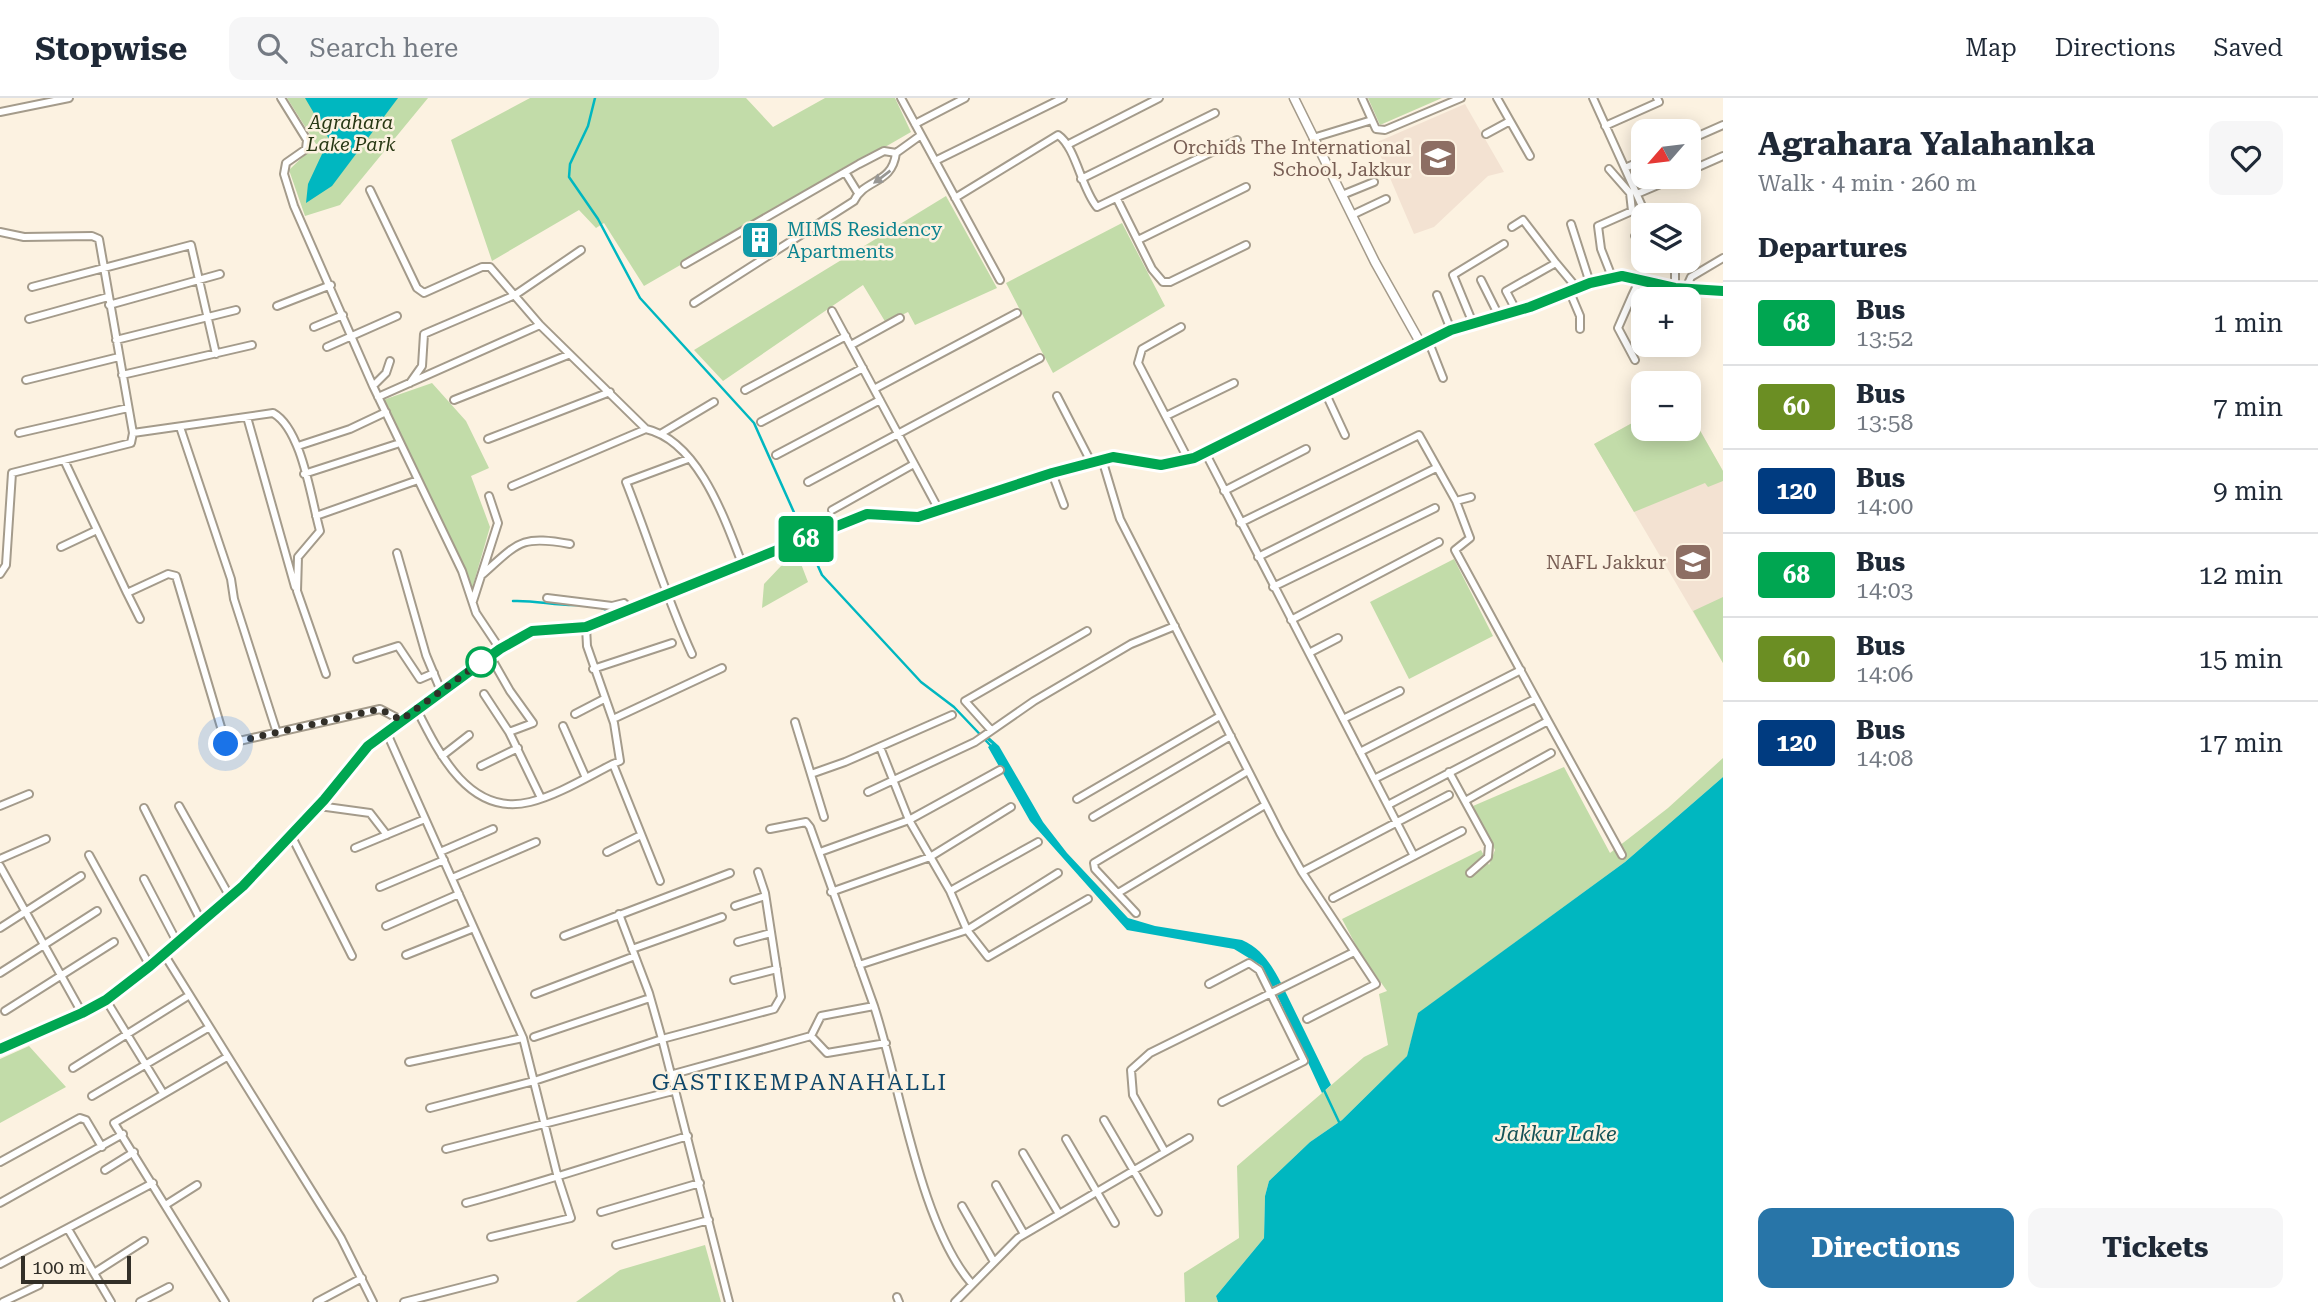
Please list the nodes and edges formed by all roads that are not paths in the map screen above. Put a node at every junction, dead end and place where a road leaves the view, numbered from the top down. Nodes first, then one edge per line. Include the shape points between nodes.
1 (69, 98) edge
2 (281, 98) edge
3 (901, 98) edge
4 (965, 98) edge
5 (1063, 98) edge
6 (1159, 98) edge
7 (1294, 98) edge
8 (1362, 98) edge
9 (1461, 98) edge
10 (1497, 98) edge
11 (1593, 98) edge
12 (1657, 98) edge
13 (0, 112) edge
14 (1215, 113) dead end
15 (1372, 120) junction
16 (1510, 121) junction
17 (915, 124) junction
18 (1723, 125) edge
19 (1605, 126) junction
20 (1486, 134) dead end
21 (921, 135) junction
22 (1701, 135) edge
23 (1313, 138) junction
24 (1237, 140) dead end
25 (1067, 145) junction
26 (896, 153) junction
27 (1530, 156) dead end
28 (1723, 156) edge
29 (935, 160) junction
30 (1631, 165) edge
31 (1701, 166) edge
32 (1625, 168) junction
33 (1609, 169) dead end
34 (845, 172) junction
35 (1081, 179) junction
36 (1374, 182) dead end
37 (1246, 187) dead end
38 (1648, 189) edge
39 (370, 190) dead end
40 (858, 193) junction
41 (1636, 194) junction
42 (1342, 195) junction
43 (956, 198) junction
44 (1117, 199) junction
45 (1386, 200) dead end
46 (1640, 203) edge
47 (1352, 215) junction
48 (1570, 224) dead end
49 (1512, 227) dead end
50 (0, 232) edge
51 (1138, 240) junction
52 (1504, 244) dead end
53 (1246, 245) dead end
54 (581, 250) dead end
55 (1723, 258) edge
56 (1556, 263) junction
57 (684, 264) dead end
58 (103, 268) junction
59 (220, 274) dead end
60 (1612, 277) junction
61 (1640, 279) junction
62 (1481, 280) dead end
63 (199, 281) junction
64 (1000, 281) dead end
65 (1590, 283) junction
66 (331, 285) junction
67 (32, 287) dead end
68 (1636, 287) edge
69 (1671, 287) edge
70 (1686, 287) edge
71 (1573, 289) junction
72 (1701, 289) edge
73 (1723, 291) edge
74 (514, 295) junction
75 (1437, 295) dead end
76 (1631, 298) edge
77 (108, 301) junction
78 (694, 303) dead end
79 (277, 306) dead end
80 (236, 310) dead end
81 (1516, 310) junction
82 (832, 311) dead end
83 (1017, 313) dead end
84 (1498, 314) junction
85 (344, 315) junction
86 (397, 316) dead end
87 (208, 317) junction
88 (900, 318) dead end
89 (29, 319) dead end
90 (1472, 321) junction
91 (540, 325) junction
92 (314, 327) dead end
93 (1181, 327) dead end
94 (1580, 329) dead end
95 (1451, 330) junction
96 (352, 335) junction
97 (846, 336) junction
98 (116, 340) junction
99 (1424, 342) junction
100 (252, 345) dead end
101 (851, 345) junction
102 (327, 347) dead end
103 (1631, 352) edge
104 (216, 354) junction
105 (568, 355) junction
106 (119, 357) junction
107 (1633, 357) edge
108 (1040, 358) dead end
109 (1635, 360) dead end
110 (390, 361) dead end
111 (863, 368) junction
112 (122, 375) junction
113 (1443, 378) dead end
114 (26, 380) dead end
115 (410, 383) junction
116 (1234, 383) dead end
117 (373, 386) junction
118 (874, 389) junction
119 (745, 390) dead end
120 (610, 392) junction
121 (1325, 392) junction
122 (378, 397) junction
123 (1057, 397) dead end
124 (454, 400) dead end
125 (880, 400) junction
126 (715, 402) dead end
127 (128, 408) junction
128 (386, 412) junction
129 (1166, 416) junction
130 (247, 417) junction
131 (761, 422) dead end
132 (180, 427) junction
133 (646, 429) junction
134 (19, 433) dead end
135 (133, 433) junction
136 (662, 433) junction
137 (898, 434) junction
138 (1345, 435) dead end
139 (488, 439) dead end
140 (400, 443) junction
141 (298, 446) junction
142 (1306, 449) dead end
143 (1205, 452) junction
144 (776, 455) dead end
145 (688, 458) junction
146 (1102, 459) junction
147 (1188, 459) junction
148 (64, 460) junction
149 (1091, 462) junction
150 (914, 464) junction
151 (1436, 468) junction
152 (1052, 473) junction
153 (304, 474) junction
154 (418, 480) junction
155 (808, 482) dead end
156 (512, 486) dead end
157 (1224, 491) junction
158 (489, 496) dead end
159 (1471, 497) dead end
160 (1456, 500) junction
161 (1063, 505) dead end
162 (1435, 508) dead end
163 (832, 510) dead end
164 (939, 510) junction
165 (316, 516) junction
166 (1240, 523) junction
167 (97, 530) junction
168 (1439, 542) dead end
169 (570, 544) dead end
170 (61, 547) dead end
171 (397, 554) dead end
172 (1258, 557) junction
173 (743, 566) junction
174 (0, 574) edge
175 (481, 576) junction
176 (1273, 587) junction
177 (297, 591) junction
178 (127, 593) junction
179 (666, 597) junction
180 (547, 598) dead end
181 (472, 603) junction
182 (631, 610) junction
183 (140, 619) dead end
184 (1291, 620) junction
185 (1175, 626) junction
186 (586, 627) junction
187 (1087, 631) dead end
188 (1338, 638) dead end
189 (672, 643) dead end
190 (500, 649) junction
191 (1309, 653) junction
192 (692, 654) dead end
193 (490, 656) junction
194 (357, 659) dead end
195 (722, 668) dead end
196 (593, 669) junction
197 (1521, 670) junction
198 (434, 673) junction
199 (326, 674) dead end
200 (441, 691) junction
201 (1400, 691) dead end
202 (484, 694) dead end
203 (604, 699) junction
204 (1535, 699) junction
205 (416, 708) junction
206 (575, 714) dead end
207 (953, 715) dead end
208 (1220, 716) junction
209 (613, 719) junction
210 (1343, 719) junction
211 (401, 720) junction
212 (1548, 721) junction
213 (795, 722) dead end
214 (563, 726) dead end
215 (991, 730) junction
216 (386, 731) junction
217 (509, 732) junction
218 (277, 733) junction
219 (469, 735) dead end
220 (1231, 736) junction
221 (880, 747) junction
222 (518, 748) junction
223 (1360, 752) junction
224 (1551, 753) dead end
225 (442, 756) junction
226 (614, 764) junction
227 (481, 766) dead end
228 (1000, 770) dead end
229 (1248, 771) junction
230 (1449, 772) junction
231 (811, 774) junction
232 (586, 778) junction
233 (1374, 779) junction
234 (894, 780) junction
235 (868, 792) dead end
236 (29, 794) dead end
237 (1449, 795) dead end
238 (541, 798) junction
239 (1077, 799) dead end
240 (1465, 801) junction
241 (1265, 805) junction
242 (1388, 805) junction
243 (0, 806) edge
244 (179, 806) dead end
245 (319, 806) junction
246 (1011, 807) dead end
247 (144, 808) dead end
248 (824, 817) dead end
249 (1093, 817) dead end
250 (425, 819) junction
251 (909, 820) junction
252 (1397, 822) junction
253 (770, 829) dead end
254 (493, 830) dead end
255 (1462, 831) dead end
256 (291, 835) junction
257 (387, 835) junction
258 (641, 835) junction
259 (46, 839) dead end
260 (536, 842) dead end
261 (1038, 842) dead end
262 (355, 848) dead end
263 (440, 852) junction
264 (607, 852) dead end
265 (820, 852) junction
266 (89, 855) dead end
267 (1622, 855) dead end
268 (1414, 856) junction
269 (930, 857) junction
270 (0, 859) edge
271 (444, 860) junction
272 (0, 866) edge
273 (758, 872) dead end
274 (1302, 872) junction
275 (730, 873) dead end
276 (1058, 873) dead end
277 (1470, 873) dead end
278 (81, 876) dead end
279 (452, 878) junction
280 (144, 879) dead end
281 (660, 881) dead end
282 (380, 887) dead end
283 (950, 891) junction
284 (831, 892) junction
285 (459, 894) junction
286 (1118, 894) junction
287 (230, 897) junction
288 (765, 897) junction
289 (1088, 898) dead end
290 (1333, 898) dead end
291 (734, 906) dead end
292 (97, 911) dead end
293 (25, 913) junction
294 (1136, 913) dead end
295 (619, 914) junction
296 (722, 917) dead end
297 (201, 921) junction
298 (386, 926) dead end
299 (0, 928) edge
300 (474, 928) junction
301 (967, 930) junction
302 (771, 933) junction
303 (564, 936) dead end
304 (114, 942) dead end
305 (177, 942) junction
306 (738, 942) dead end
307 (43, 945) junction
308 (1354, 952) junction
309 (634, 953) junction
310 (164, 954) junction
311 (406, 955) dead end
312 (352, 956) dead end
313 (859, 965) junction
314 (150, 966) junction
315 (777, 969) junction
316 (0, 973) edge
317 (60, 976) junction
318 (734, 980) dead end
319 (1209, 984) dead end
320 (535, 993) dead end
321 (1271, 993) junction
322 (188, 996) junction
323 (650, 998) junction
324 (106, 1000) junction
325 (874, 1006) junction
326 (5, 1011) dead end
327 (82, 1013) junction
328 (1307, 1019) dead end
329 (208, 1028) junction
330 (127, 1034) junction
331 (811, 1036) junction
332 (534, 1037) dead end
333 (523, 1038) junction
334 (662, 1039) junction
335 (886, 1043) junction
336 (0, 1049) edge
337 (227, 1057) junction
338 (409, 1062) dead end
339 (148, 1066) junction
340 (73, 1068) dead end
341 (670, 1075) junction
342 (534, 1081) junction
343 (673, 1091) junction
344 (163, 1094) junction
345 (92, 1096) dead end
346 (1222, 1102) dead end
347 (430, 1108) dead end
348 (1104, 1119) dead end
349 (546, 1125) junction
350 (122, 1134) junction
351 (688, 1136) junction
352 (1189, 1138) dead end
353 (1066, 1139) dead end
354 (102, 1147) junction
355 (446, 1149) dead end
356 (134, 1152) junction
357 (1165, 1152) junction
358 (1023, 1153) dead end
359 (0, 1162) edge
360 (105, 1170) dead end
361 (1133, 1170) junction
362 (558, 1178) junction
363 (153, 1183) junction
364 (700, 1183) junction
365 (197, 1185) dead end
366 (996, 1185) dead end
367 (1097, 1192) junction
368 (0, 1203) edge
369 (466, 1203) dead end
370 (167, 1204) junction
371 (961, 1206) dead end
372 (601, 1212) dead end
373 (1158, 1212) dead end
374 (1059, 1214) junction
375 (709, 1220) junction
376 (1115, 1223) dead end
377 (68, 1230) junction
378 (1024, 1234) junction
379 (491, 1237) dead end
380 (144, 1241) dead end
381 (616, 1245) dead end
382 (994, 1262) junction
383 (0, 1264) edge
384 (94, 1273) junction
385 (362, 1278) junction
386 (494, 1279) dead end
387 (39, 1284) dead end
388 (972, 1284) junction
389 (169, 1287) dead end
390 (443, 1292) junction
391 (4, 1302) edge
392 (111, 1302) edge
393 (140, 1302) edge
394 (225, 1302) edge
395 (317, 1302) edge
396 (373, 1302) edge
397 (404, 1302) edge
398 (447, 1302) edge
399 (729, 1302) edge
400 (955, 1302) edge

1 - 13 street
2 - 66 street via 307,140 306,149 286,163 284,174
3 - 17 street
4 - 17 street
5 - 29 street
6 - 25 street
7 - 23 street
8 - 15 street
9 - 15 street via 1385,130 1376,129
10 - 16 street
11 - 19 street
12 - 19 street via 1659,102
14 - 35 street
15 - 23 street
16 - 20 street
16 - 27 street
17 - 21 street
18 - 22 street
19 - 32 street
21 - 26 street
21 - 29 street
23 - 42 street
24 - 44 street
25 - 35 street
25 - 43 street via 1058,135 1049,139
26 - 34 street via 884,151
26 -> 40 street via 890,172
28 - 31 street
29 - 43 street
30 - 32 street
32 - 41 street
33 - 60 street via 1630,193 1632,211 1598,226
34 - 40 street
34 - 57 street
35 - 44 street via 1097,206
36 - 42 street
37 - 51 street
38 - 41 street
39 - 74 street via 417,288 424,293 490,267
40 - 78 street via 854,201
41 - 46 street
42 - 47 street
43 - 64 street
44 - 51 street
45 - 47 street
47 - 99 street
48 - 65 street
49 - 56 street via 1523,220
50 - 58 street via 24,237 96,237
51 - 53 street via 1163,282
52 - 90 street via 1453,275
54 - 74 street
55 - 70 street via 1691,277
56 - 71 street
56 - 81 street via 1506,291
58 - 63 street via 191,245
58 - 67 street
58 - 77 street
59 - 63 street
60 - 61 street
60 - 65 street
61 - 68 street
61 - 69 street
62 - 84 street
63 - 77 street
63 - 87 street
65 - 71 street
66 - 79 street
66 - 85 street
71 - 81 street
71 - 94 street
72 - 73 street
74 - 91 street
74 - 115 street via 425,334 422,366
75 - 95 street
76 - 103 street via 1618,328
77 - 89 street
77 - 98 street
80 - 87 street
81 - 84 street
82 - 97 street
83 - 118 street
84 - 90 street
85 - 92 street
85 - 96 street
86 - 96 street
87 - 98 street
87 - 104 street
88 - 101 street
90 - 95 street
91 - 105 street
91 - 115 street
93 - 129 street via 1138,355
95 - 99 street
96 - 102 street
96 - 117 street
97 - 101 street
97 - 119 street
98 - 106 street
99 - 113 street
99 - 121 street
100 - 104 street
101 - 111 street
104 - 112 street
105 - 120 street
105 - 124 street
106 - 112 street
106 - 114 street
107 - 109 street
108 - 137 street
110 - 117 street
111 - 118 street
111 - 131 street
112 - 127 street
115 - 122 street
116 - 129 street
117 - 122 street
118 - 125 street
120 - 133 street
120 - 139 street
121 - 138 street
121 - 143 street
122 - 128 street
123 - 149 street
125 - 137 street
125 - 144 street
126 - 136 street
127 - 134 street
127 - 135 street
128 - 140 street
128 - 141 street
129 - 147 street
130 - 132 street
130 - 141 street via 273,413 284,419
130 - 177 street
132 - 135 street
132 - 218 street
133 - 136 street
133 - 156 street
135 - 148 street via 131,443
136 - 145 street
137 - 150 street
137 - 155 street
140 - 153 street
140 - 154 street
141 - 153 street
142 - 157 street
143 - 147 street
143 - 157 street
145 - 173 street via 719,503
145 - 179 street via 626,482 656,555
146 - 147 street via 1161,465
146 - 149 street
146 - 185 street via 1120,519
148 - 167 street
148 - 174 street via 11,475 6,565
149 - 152 street
150 - 163 street
150 - 164 street
151 - 160 street
151 - 166 street via 1419,435
151 - 172 street
152 - 161 street
152 - 164 street
153 - 165 street
154 - 165 street
154 - 181 street via 462,571
157 - 166 street
158 - 175 street via 498,523
159 - 160 street
160 - 197 street via 1470,538 1455,550
162 - 176 street
164 - 173 street via 918,517 867,514
165 - 177 street via 320,531 298,557
166 - 172 street
167 - 170 street
167 - 178 street
168 - 184 street
169 - 175 street via 538,538 520,543
171 - 198 street
172 - 176 street
173 - 179 street
175 - 181 street
176 - 184 street
177 - 199 street
178 - 183 street
178 - 218 street via 168,574 176,576 226,744
179 - 182 street
179 - 192 street
180 - 182 street via 612,606 624,603
181 - 190 street
182 - 186 street
184 - 191 street
185 - 208 street
185 - 215 street via 1131,644
186 - 190 street via 532,631
186 - 196 street
187 - 215 street via 965,701
188 - 191 street
189 - 196 street
190 - 193 street
191 - 210 street
193 - 200 street
193 - 217 street via 533,723
194 - 198 street via 398,646 420,679
195 - 209 street
196 - 203 street
197 - 204 street
197 - 223 street
198 - 200 street
200 - 205 street
201 - 210 street
202 - 217 street
203 - 206 street
203 - 209 street
204 - 212 street
204 - 233 street
205 - 211 street
205 - 225 street
207 - 221 street
208 - 220 street
208 - 239 street
209 - 226 street via 620,761
210 - 223 street
211 - 216 street
211 - 218 street via 380,709
212 - 230 street
212 - 267 street
213 - 231 street
214 - 232 street
215 - 234 street
216 - 245 street
216 - 250 street
217 - 222 street
219 - 225 street
220 - 229 street
220 - 249 street
221 - 231 street
221 - 234 street
222 - 227 street
222 - 238 street
223 - 233 street
224 - 240 street
225 - 238 street via 476,796 500,805
226 - 232 street
226 - 258 street
228 - 251 street
229 - 241 street
229 - 286 street via 1097,860 1095,869
230 - 240 street
230 - 242 street
231 - 248 street
232 - 238 street
233 - 242 street
234 - 235 street
234 - 251 street
236 - 243 street
237 - 252 street
240 - 277 street via 1489,845 1488,857
241 - 274 street
241 - 286 street
242 - 252 street
244 - 287 street
245 - 256 street
245 - 257 street via 370,813
246 - 269 street
247 - 297 street
250 - 257 street
250 - 263 street
251 - 265 street
251 - 269 street
252 - 268 street
252 - 274 street
253 - 265 street via 806,822
254 - 263 street
255 - 268 street
256 - 287 street
256 - 312 street
257 - 262 street
258 - 264 street
258 - 281 street
259 - 270 street
260 - 279 street
261 - 283 street
263 - 271 street
265 - 284 street
266 - 314 street
268 - 290 street
269 - 283 street
269 - 284 street
271 - 279 street
271 - 282 street
272 - 293 street
273 - 288 street
274 - 308 street
275 - 295 street
276 - 301 street
278 - 293 street
279 - 285 street
280 - 305 street
283 - 301 street
284 - 313 street via 845,918
285 - 298 street
285 - 300 street
286 - 294 street
287 - 297 street
288 - 291 street
288 - 302 street
289 - 301 street via 988,957
292 - 307 street
293 - 299 street
293 - 307 street
295 - 303 street
295 - 309 street
296 - 309 street
297 - 305 street
300 - 311 street
300 - 333 street
301 - 313 street
302 - 306 street
302 - 315 street
304 - 317 street
305 - 310 street
307 - 316 street
307 - 317 street
308 - 321 street
308 - 328 street via 1376,984
309 - 320 street
309 - 323 street
310 - 314 street
310 - 322 street
313 - 325 street
314 - 324 street
315 - 318 street
315 - 334 street via 781,997 774,1009
317 - 326 street
317 - 327 street
319 - 321 street via 1249,963 1259,970
321 - 346 street via 1304,1061
321 - 357 street via 1150,1054 1131,1070 1133,1095
322 - 329 street
322 - 330 street
323 - 332 street
323 - 334 street
324 - 327 street
324 - 330 street
325 - 331 street via 821,1016
325 - 335 street
327 - 336 street
329 - 337 street
329 - 339 street
330 - 339 street
330 - 340 street
331 - 335 street via 827,1053
331 - 341 street
333 - 338 street
333 - 342 street
334 - 341 street
334 - 342 street
335 - 388 street via 926,1194 959,1269
337 - 344 street
337 - 385 street
339 - 344 street
339 - 345 street
341 - 343 street
342 - 347 street
342 - 349 street
343 - 349 street
343 - 351 street
344 - 350 street via 114,1123
348 - 361 street
349 - 355 street
349 - 362 street
350 - 354 street
350 - 356 street
351 - 362 street
351 - 364 street
352 - 357 street
353 - 367 street
354 - 359 street via 86,1120 80,1118
354 - 368 street
356 - 360 street
356 - 363 street
357 - 361 street
358 - 374 street
361 - 367 street
361 - 373 street
362 - 369 street
362 - 379 street via 571,1218
363 - 370 street
363 - 377 street
364 - 372 street
364 - 375 street
365 - 370 street
366 - 378 street
367 - 374 street
367 - 376 street
370 - 394 street
371 - 382 street
374 - 378 street
375 - 381 street
375 - 399 street
377 - 383 street
377 - 384 street
378 - 382 street
380 - 384 street
382 - 388 street
384 - 392 street
385 - 395 street
385 - 396 street
386 - 390 street
387 - 391 street
388 - 400 street
389 - 393 street
390 - 397 street
390 - 398 street

